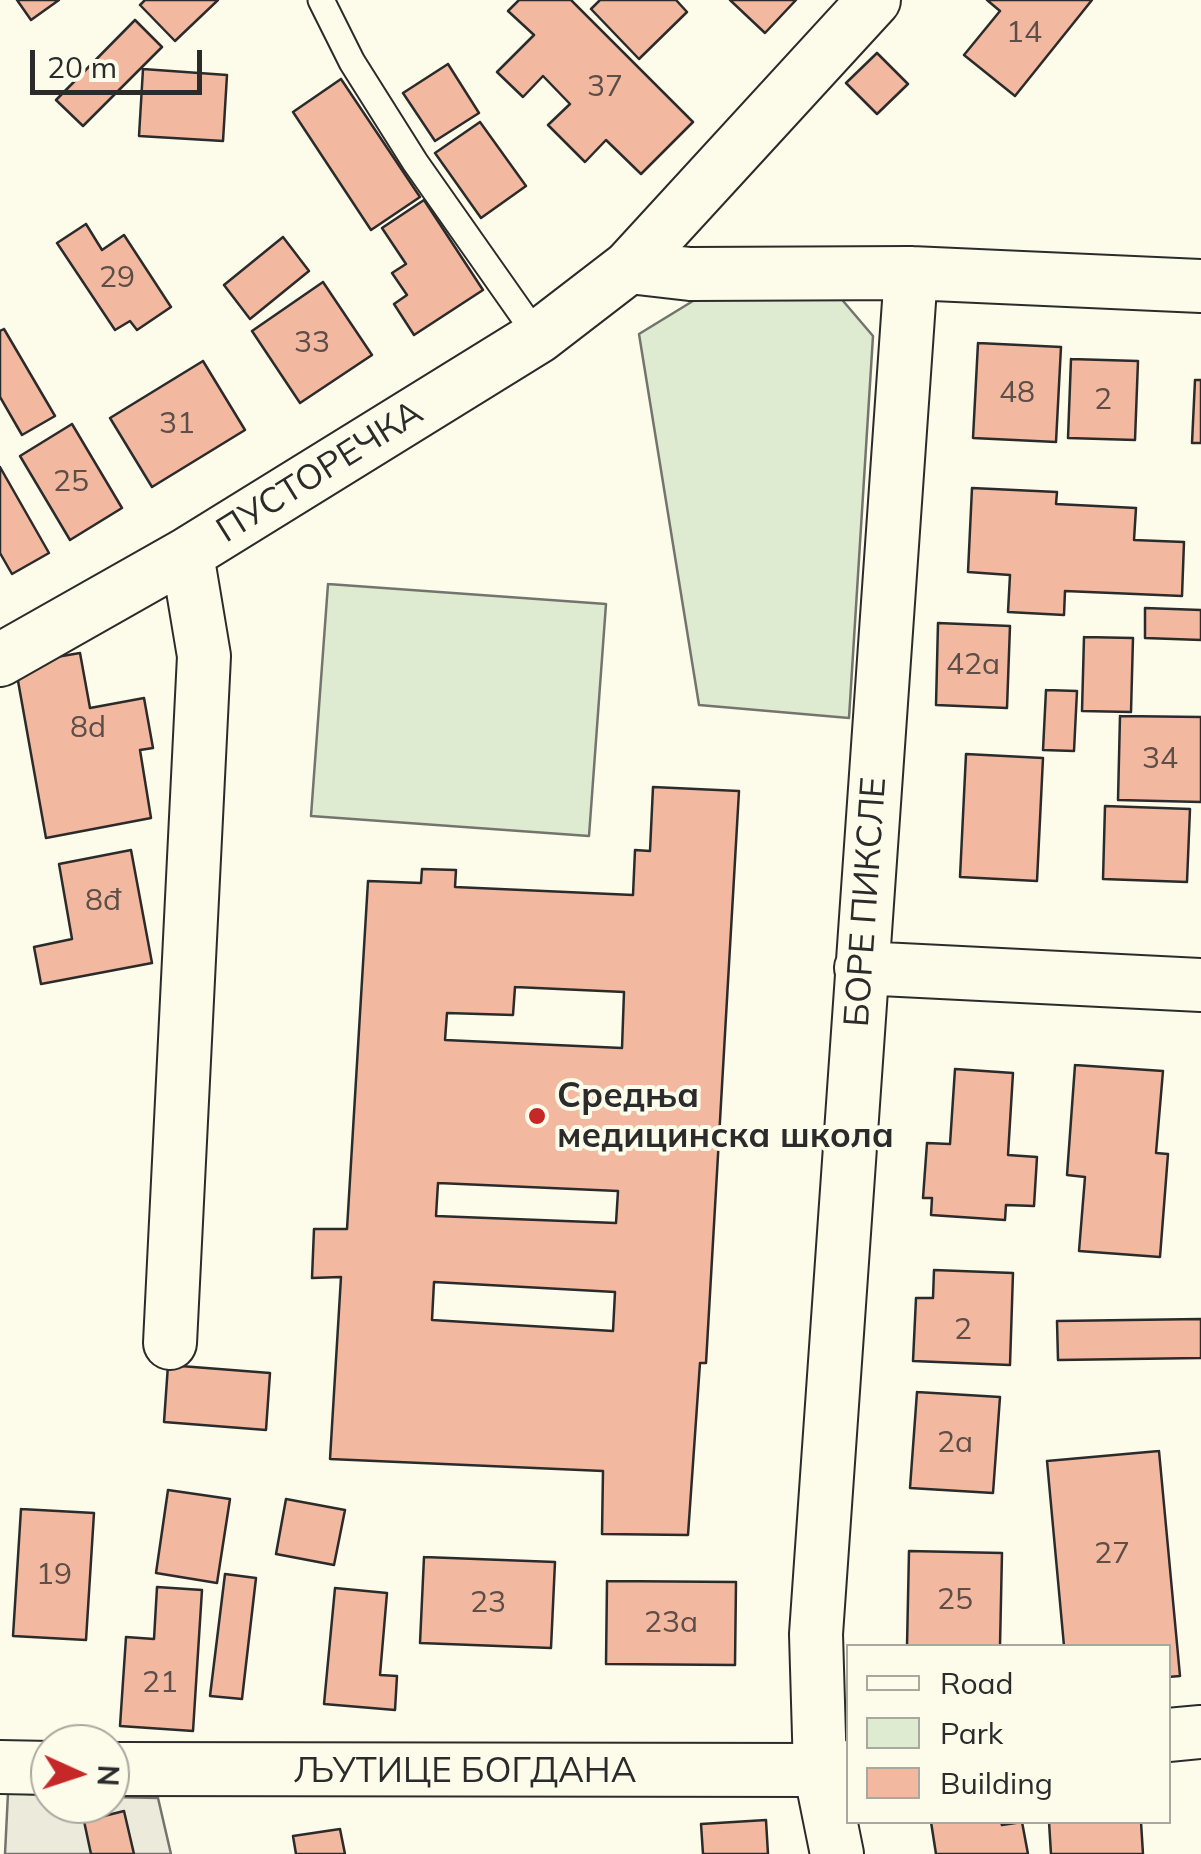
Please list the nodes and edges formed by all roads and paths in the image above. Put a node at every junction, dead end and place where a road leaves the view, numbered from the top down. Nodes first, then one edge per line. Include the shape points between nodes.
1 (321, 0) edge
2 (874, 0) edge
3 (630, 267) junction
4 (912, 273) junction
5 (1201, 286) edge
6 (538, 337) junction
7 (188, 554) junction
8 (0, 660) edge
9 (860, 968) junction
10 (1201, 984) edge
11 (170, 1344) dead end
12 (1201, 1732) edge
13 (1171, 1736) edge
14 (0, 1767) edge
15 (30, 1768) edge
16 (130, 1768) edge
17 (834, 1769) edge
18 (836, 1854) edge

1 - 6 lane via 415,162
2 - 3 street, ПУСТОРЕЧКА
3 - 4 street via 720,274
3 - 6 street, ПУСТОРЕЧКА
4 - 5 street
4 - 9 street, БОРЕ ПИКСЛЕ
6 - 7 street, ПУСТОРЕЧКА
7 - 8 street, ПУСТОРЕЧКА
7 - 11 street via 204,656
9 - 10 street
9 - 17 street, БОРЕ ПИКСЛЕ via 816,1634
12 - 13 street
14 - 15 street
16 - 17 street, ЉУТИЦЕ БОГДАНА
17 - 18 street

